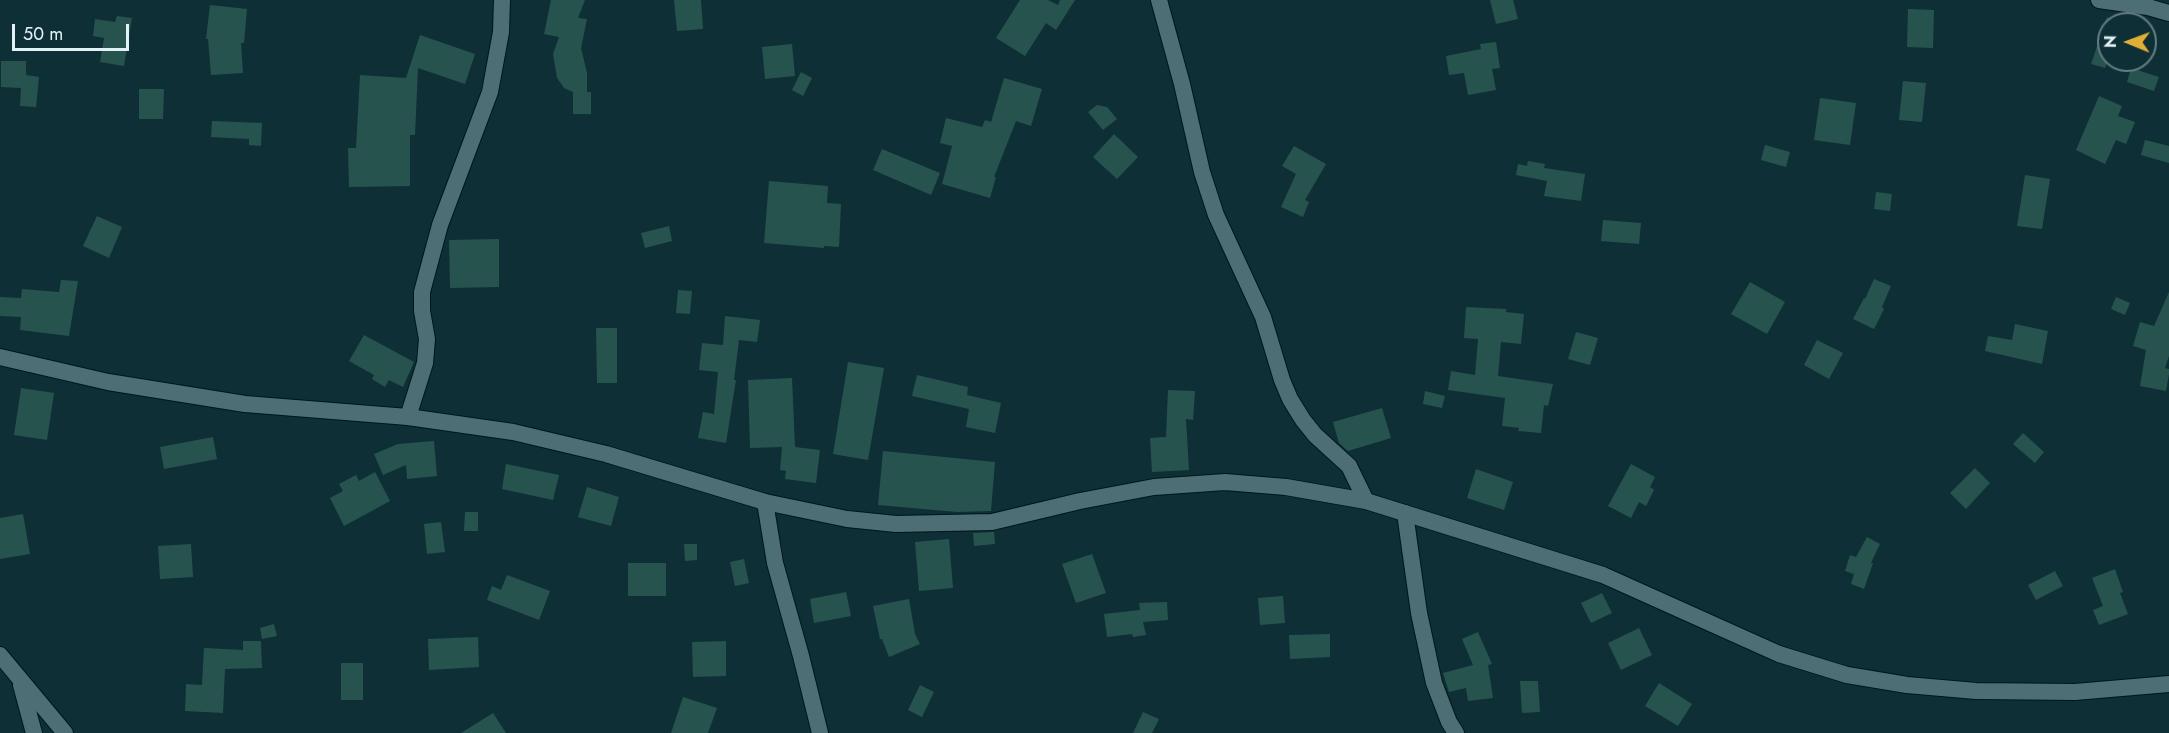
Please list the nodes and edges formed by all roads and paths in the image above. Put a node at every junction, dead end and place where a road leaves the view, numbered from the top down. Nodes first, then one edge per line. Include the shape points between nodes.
1 (502, 0) edge
2 (1159, 0) edge
3 (2099, 0) edge
4 (2169, 13) edge
5 (0, 357) edge
6 (408, 417) junction
7 (1366, 501) junction
8 (765, 502) junction
9 (1405, 513) junction
10 (0, 655) edge
11 (19, 679) junction
12 (2169, 684) edge
13 (34, 733) edge
14 (64, 733) edge
15 (820, 733) edge
16 (1456, 733) edge

1 - 6 street via 501,32 490,92 440,225 422,292 427,339
2 - 7 street via 1202,172 1216,215 1263,317 1282,380 1303,420 1349,466
3 - 4 street
5 - 6 street via 108,381 245,404
6 - 8 street via 513,432 606,454
7 - 8 street via 1286,487 1225,482 1154,487 992,522 896,524 848,519
7 - 9 street
8 - 15 street via 775,563
9 - 12 street via 1603,575 1779,654 1847,675 1907,686 1976,691 2075,692
9 - 16 street via 1419,613 1434,683
10 - 11 street
11 - 13 street
11 - 14 street

